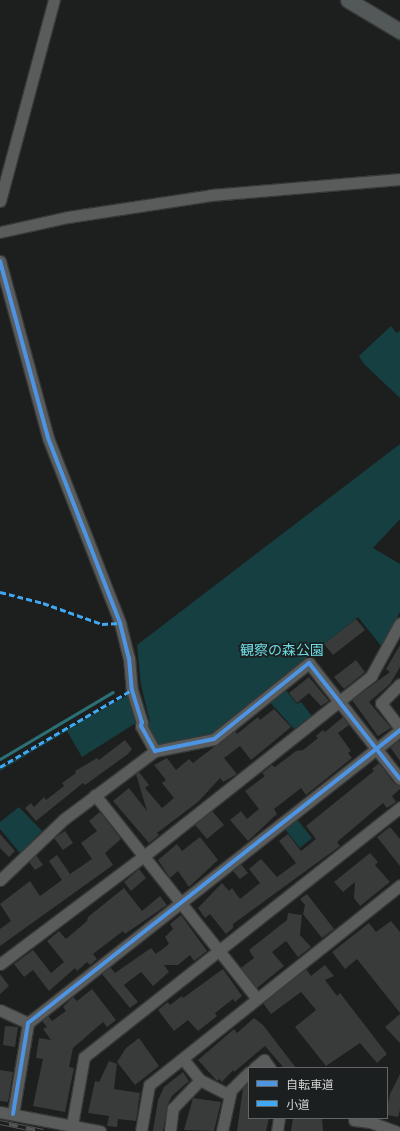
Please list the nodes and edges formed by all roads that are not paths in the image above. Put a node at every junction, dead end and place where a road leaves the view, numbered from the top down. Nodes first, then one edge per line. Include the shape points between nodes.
1 (54, 0) edge
2 (348, 0) edge
3 (400, 31) edge
4 (400, 179) edge
5 (0, 200) edge
6 (0, 232) edge
7 (0, 261) edge
8 (400, 623) edge
9 (400, 684) edge
10 (339, 701) junction
11 (400, 729) edge
12 (376, 748) junction
13 (154, 751) junction
14 (400, 779) edge
15 (96, 795) junction
16 (400, 807) edge
17 (144, 856) junction
18 (0, 880) edge
19 (400, 885) edge
20 (181, 903) junction
21 (219, 950) junction
22 (0, 964) edge
23 (257, 1000) junction
24 (0, 1010) edge
25 (28, 1023) junction
26 (182, 1059) junction
27 (255, 1067) edge
28 (269, 1067) edge
29 (248, 1073) edge
30 (200, 1080) junction
31 (229, 1095) junction
32 (0, 1112) edge
33 (13, 1114) junction
34 (279, 1119) edge
35 (354, 1120) dead end
36 (72, 1125) junction
37 (100, 1131) edge
38 (140, 1131) edge
39 (170, 1131) edge
40 (222, 1131) edge
41 (277, 1131) edge
42 (395, 1131) edge

1 - 5 street
2 - 3 street
4 - 6 street via 210,195 68,217
7 - 13 street via 48,438 120,623 141,726
8 - 10 street via 371,676
9 - 11 street via 381,702
10 - 12 street
10 - 13 street via 309,663 214,739
10 - 17 street
11 - 12 street
12 - 14 street
12 - 20 street
13 - 15 street
15 - 17 street
15 - 18 street via 64,819
16 - 21 street
17 - 20 street
17 - 22 street
19 - 23 street
20 - 21 street
20 - 25 street
21 - 23 street
21 - 36 street via 84,1057
23 - 26 street
24 - 25 street
25 - 33 street
26 - 30 street
26 - 38 street via 149,1085
27 - 28 street via 264,1060
29 - 31 street via 236,1082
30 - 31 street
30 - 39 street via 173,1108
31 - 40 street
32 - 33 street
33 - 36 street
34 - 41 street
35 - 42 street via 370,1122
36 - 37 street

